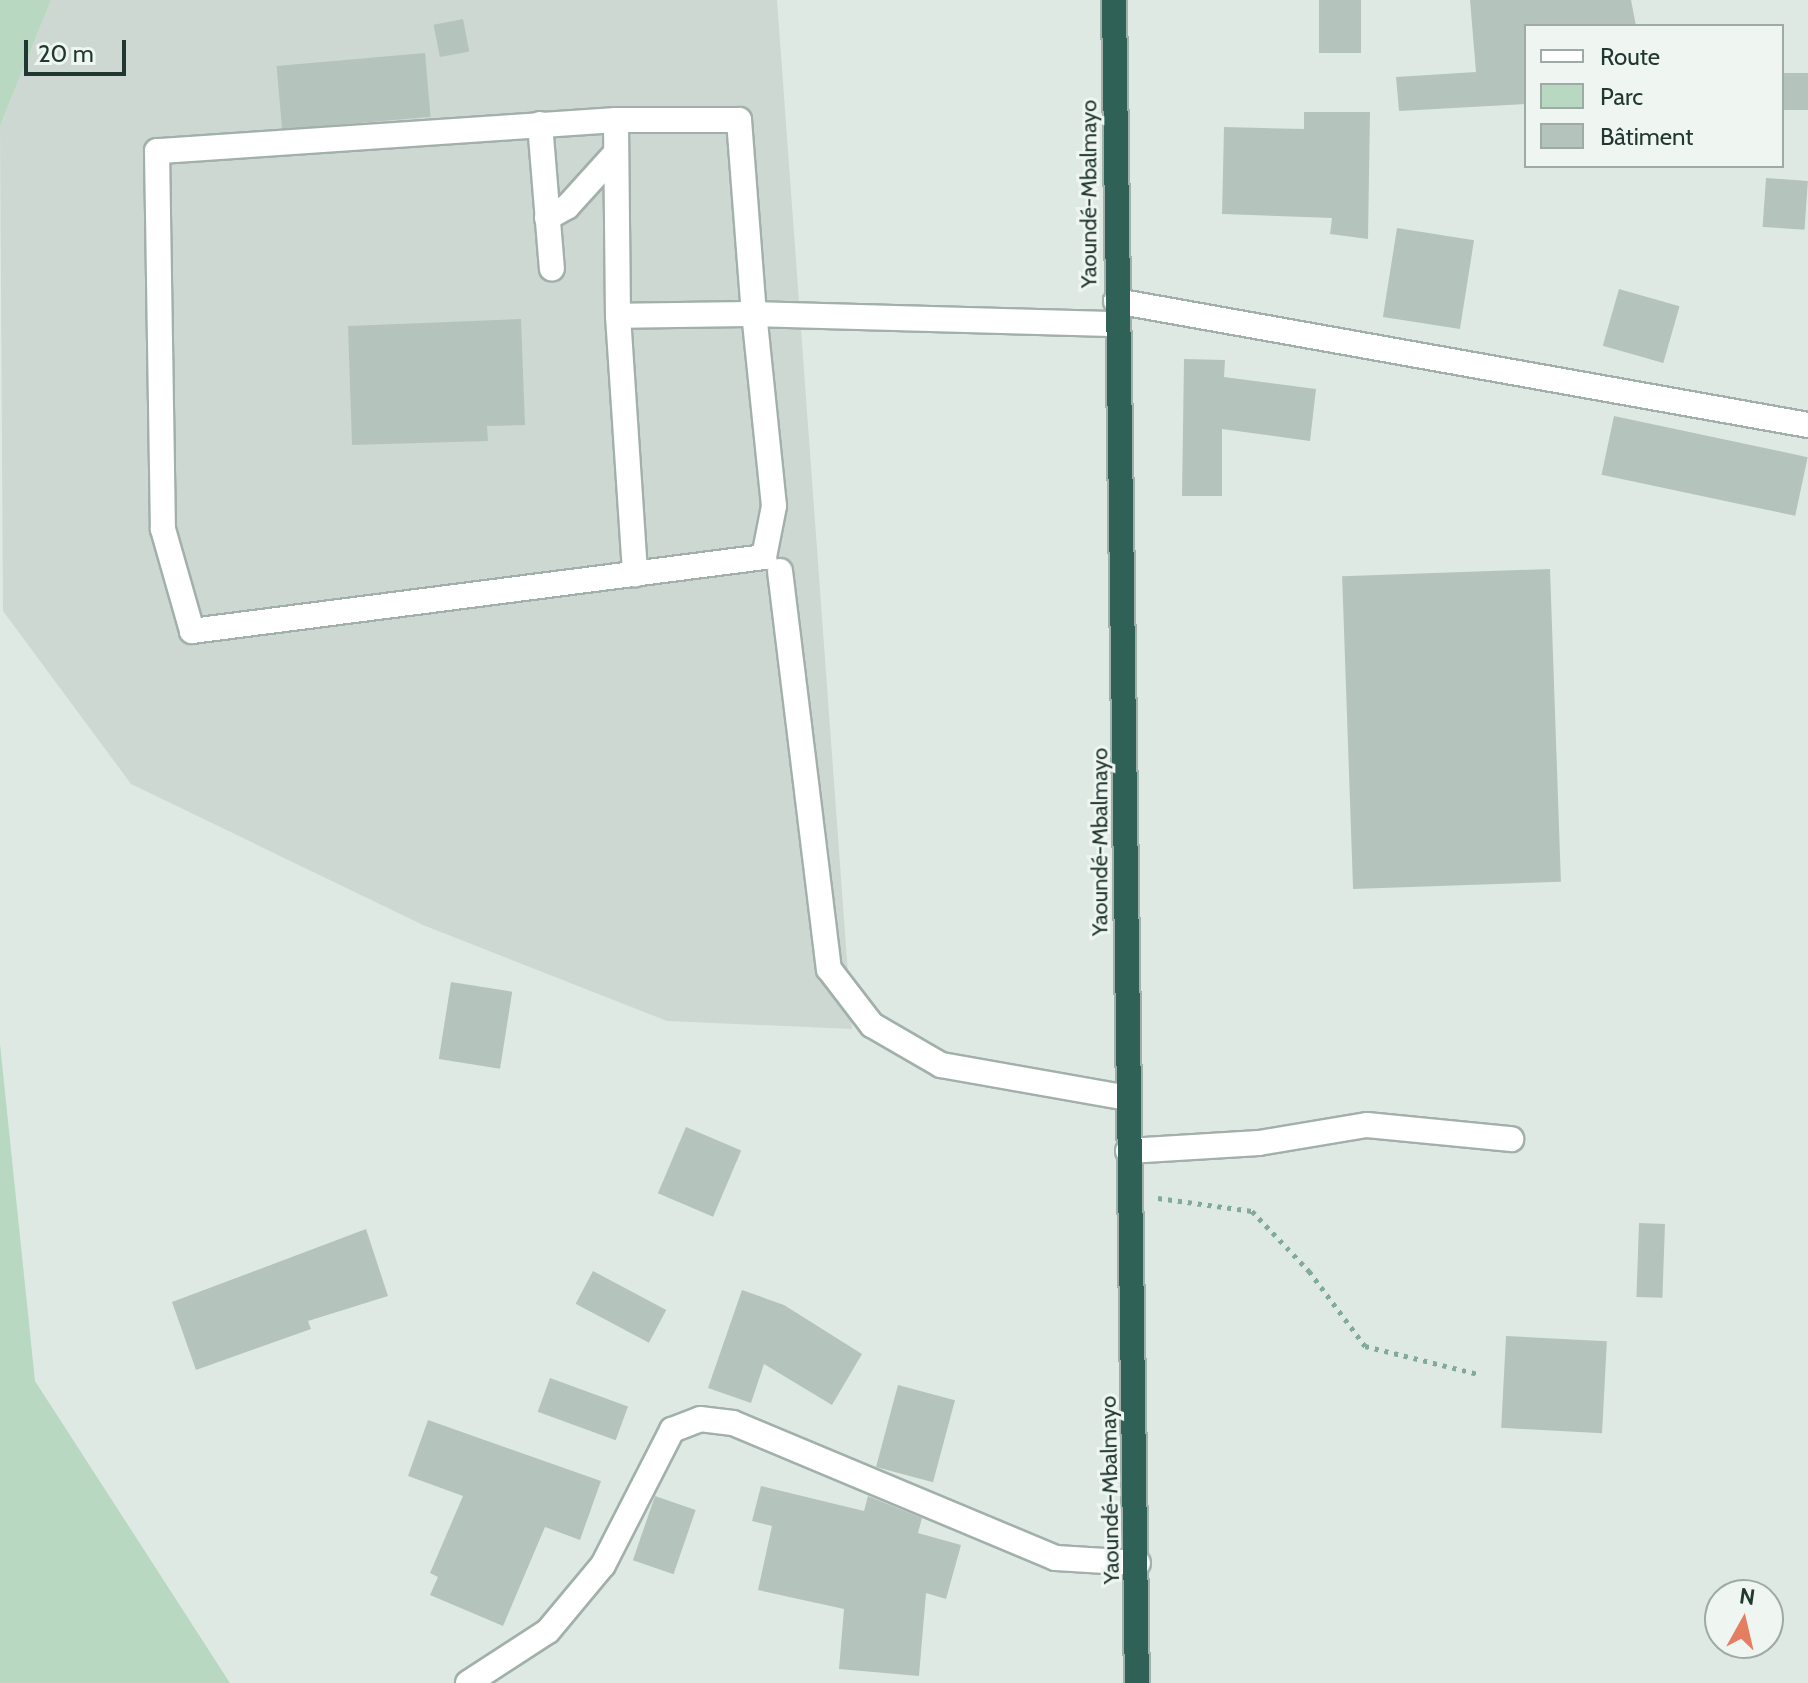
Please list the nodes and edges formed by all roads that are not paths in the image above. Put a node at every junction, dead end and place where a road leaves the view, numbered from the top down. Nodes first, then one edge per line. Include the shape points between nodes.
1 (1114, 0) edge
2 (616, 120) junction
3 (540, 124) junction
4 (616, 153) junction
5 (547, 218) junction
6 (552, 269) dead end
7 (1116, 312) junction
8 (754, 314) junction
9 (618, 316) junction
10 (1808, 425) edge
11 (780, 571) dead end
12 (635, 574) junction
13 (1128, 1098) junction
14 (1511, 1139) dead end
15 (1128, 1151) junction
16 (1138, 1563) junction
17 (468, 1683) edge
18 (1137, 1683) edge

1 - 7 highway, Yaoundé-Mbalmayo
2 - 3 street
2 - 4 street
2 - 8 street via 739,120
3 - 5 street
3 - 12 street via 157,151 163,529 192,631
4 - 5 street via 567,207
4 - 9 street
5 - 6 street
7 - 8 street
7 - 10 street
7 - 13 highway, Yaoundé-Mbalmayo
8 - 9 street
8 - 12 street via 774,506 764,557
9 - 12 street
11 - 13 street via 829,969 872,1025 941,1065
13 - 15 highway, Yaoundé-Mbalmayo
14 - 15 street via 1367,1125 1259,1143
15 - 16 highway, Yaoundé-Mbalmayo
16 - 17 street via 1056,1558 733,1423 700,1419 672,1430 603,1565 548,1631
16 - 18 highway, Yaoundé-Mbalmayo

